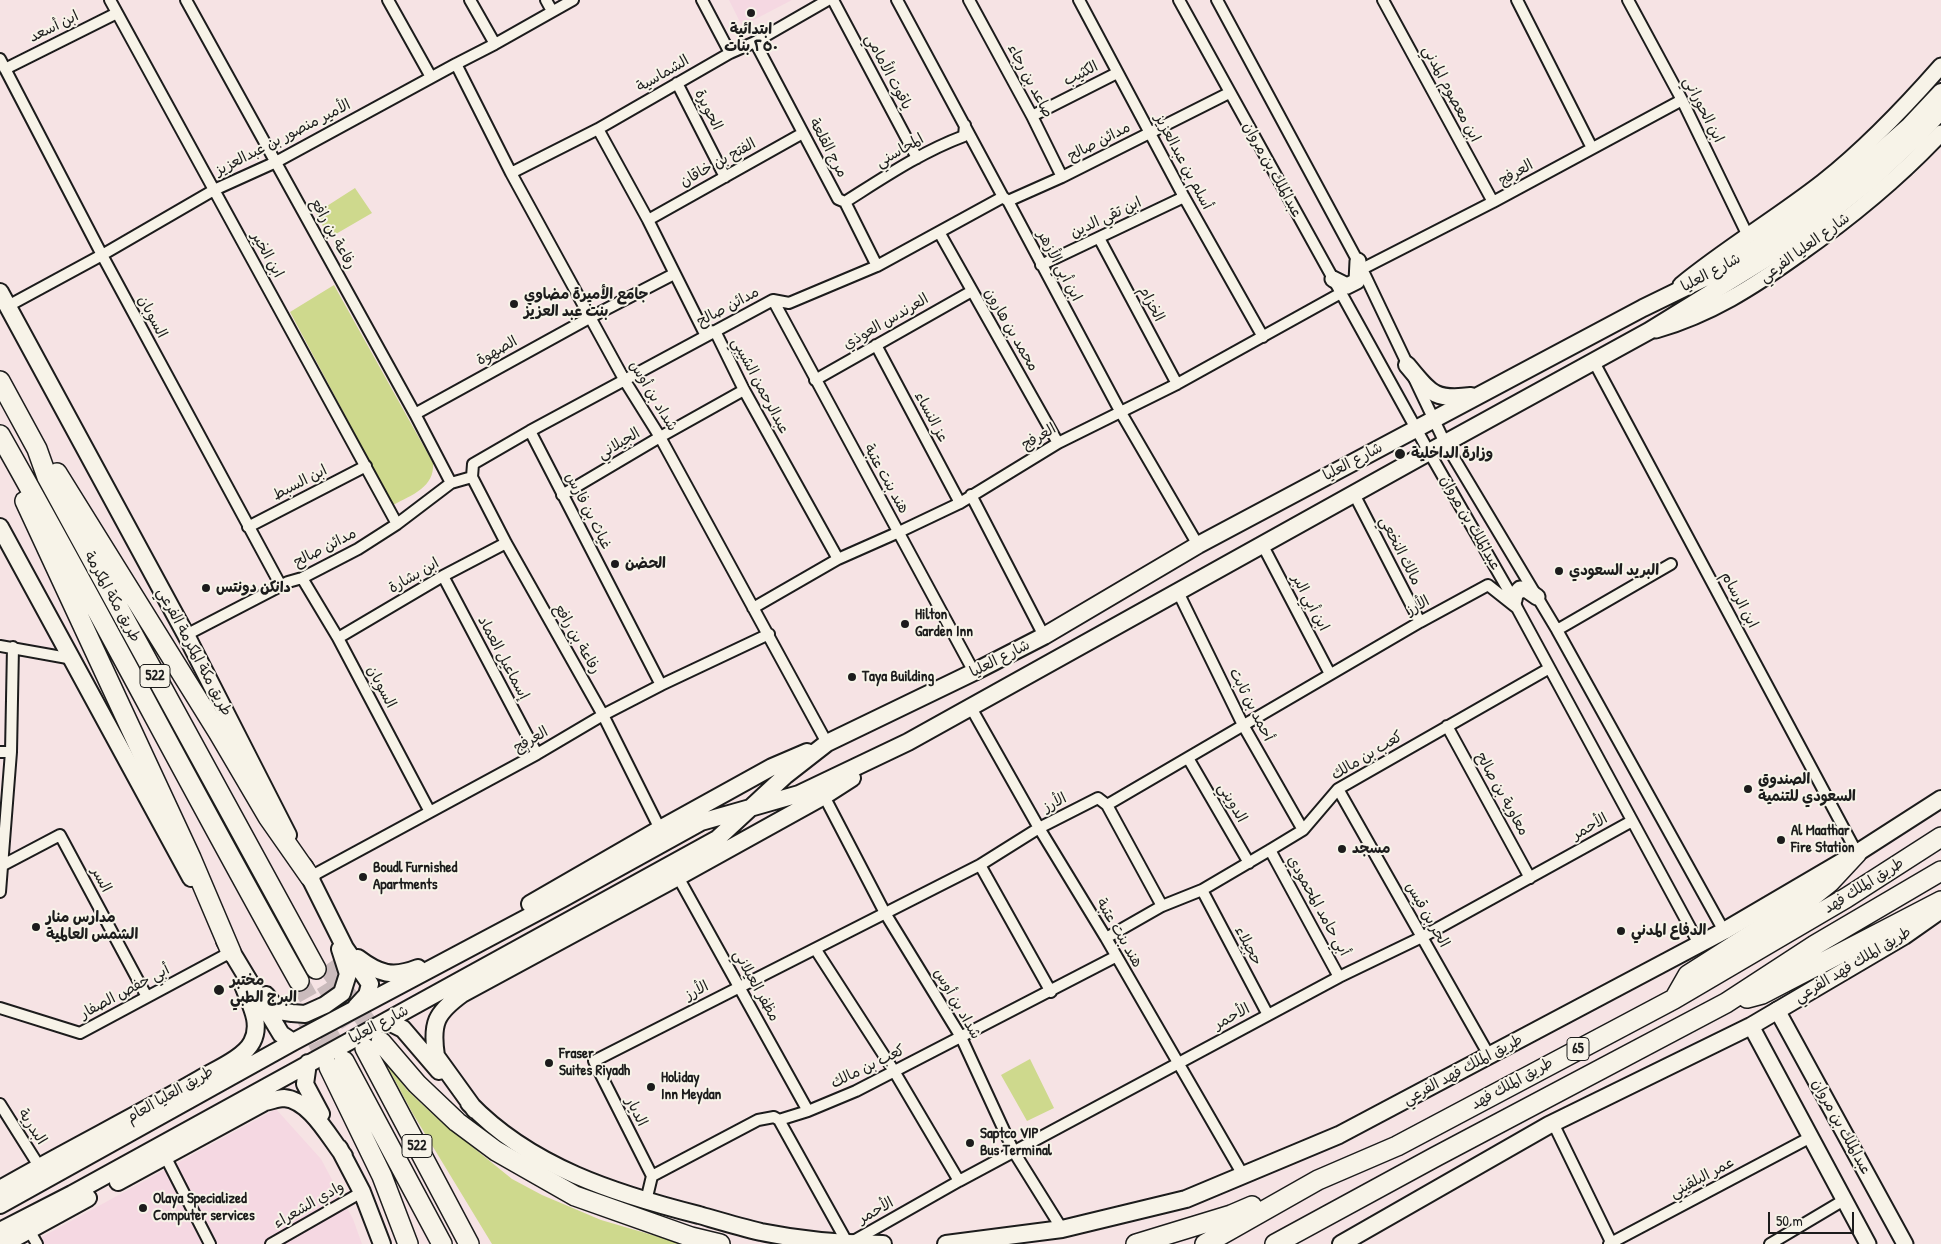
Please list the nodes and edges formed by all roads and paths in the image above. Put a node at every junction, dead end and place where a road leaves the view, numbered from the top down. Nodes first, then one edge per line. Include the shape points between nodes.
1 (110, 0) edge
2 (186, 0) edge
3 (388, 0) edge
4 (470, 0) edge
5 (546, 0) edge
6 (573, 0) edge
7 (702, 0) edge
8 (828, 0) edge
9 (833, 0) edge
10 (897, 0) edge
11 (969, 0) edge
12 (1079, 0) edge
13 (1179, 0) edge
14 (1217, 0) edge
15 (1383, 0) edge
16 (1517, 0) edge
17 (1628, 0) edge
18 (552, 11) junction
19 (117, 13) junction
20 (755, 42) junction
21 (495, 44) junction
22 (730, 53) junction
23 (3, 64) edge
24 (456, 64) junction
25 (1941, 66) edge
26 (1117, 72) junction
27 (431, 77) junction
28 (677, 83) junction
29 (1941, 92) edge
30 (1229, 93) junction
31 (1682, 100) junction
32 (1941, 111) edge
33 (1032, 116) junction
34 (966, 125) junction
35 (598, 129) junction
36 (803, 133) junction
37 (1150, 133) junction
38 (1941, 133) edge
39 (1592, 148) junction
40 (917, 158) junction
41 (276, 162) junction
42 (512, 173) junction
43 (725, 177) junction
44 (1062, 177) junction
45 (214, 190) junction
46 (1184, 197) junction
47 (1006, 199) junction
48 (845, 202) junction
49 (1493, 202) junction
50 (648, 220) junction
51 (939, 232) junction
52 (1748, 236) junction
53 (1099, 238) junction
54 (102, 256) junction
55 (1041, 265) junction
56 (1360, 265) junction
57 (876, 266) junction
58 (674, 274) junction
59 (1334, 279) junction
60 (972, 291) junction
61 (0, 292) edge
62 (1341, 293) junction
63 (1670, 295) junction
64 (773, 300) junction
65 (8, 306) junction
66 (591, 317) junction
67 (715, 331) junction
68 (1650, 331) junction
69 (1263, 337) junction
70 (876, 345) junction
71 (1594, 362) junction
72 (1407, 365) junction
73 (815, 380) junction
74 (0, 381) edge
75 (625, 381) junction
76 (1177, 384) junction
77 (744, 390) junction
78 (1484, 394) junction
79 (1120, 411) junction
80 (415, 414) junction
81 (1433, 420) junction
82 (1416, 428) junction
83 (530, 431) junction
84 (0, 435) edge
85 (660, 437) junction
86 (0, 442) edge
87 (1058, 443) junction
88 (1445, 443) junction
89 (37, 449) junction
90 (1428, 452) junction
91 (366, 466) junction
92 (472, 477) junction
93 (451, 483) junction
94 (1354, 494) junction
95 (562, 495) junction
96 (972, 495) junction
97 (960, 503) junction
98 (397, 524) junction
99 (0, 527) edge
100 (248, 527) junction
101 (899, 532) junction
102 (506, 544) junction
103 (1198, 545) junction
104 (1263, 546) junction
105 (838, 559) junction
106 (1672, 564) dead end
107 (443, 576) junction
108 (302, 578) junction
109 (281, 586) junction
110 (1178, 592) junction
111 (1537, 597) junction
112 (1516, 604) junction
113 (753, 608) junction
114 (1420, 622) junction
115 (1557, 630) junction
116 (769, 634) junction
117 (186, 635) junction
118 (1044, 636) junction
119 (338, 638) junction
120 (0, 646) edge
121 (13, 648) junction
122 (73, 659) junction
123 (1548, 669) junction
124 (974, 672) junction
125 (1330, 674) junction
126 (661, 685) junction
127 (970, 706) junction
128 (604, 715) junction
129 (1243, 726) junction
130 (1447, 726) junction
131 (908, 742) junction
132 (827, 743) junction
133 (5, 752) edge
134 (537, 754) junction
135 (1188, 758) junction
136 (1338, 789) junction
137 (824, 796) junction
138 (1941, 799) edge
139 (1107, 805) junction
140 (749, 808) junction
141 (430, 812) junction
142 (1632, 821) junction
143 (660, 828) junction
144 (1039, 828) junction
145 (1303, 830) junction
146 (1941, 838) edge
147 (1270, 850) junction
148 (1857, 853) junction
149 (1249, 863) junction
150 (3, 865) junction
151 (980, 865) junction
152 (1941, 871) edge
153 (310, 877) junction
154 (678, 877) junction
155 (1530, 878) junction
156 (1202, 890) junction
157 (0, 892) edge
158 (1941, 901) edge
159 (1162, 906) junction
160 (1941, 910) edge
161 (885, 913) junction
162 (1724, 931) junction
163 (1422, 937) junction
164 (1106, 938) junction
165 (1699, 944) junction
166 (346, 948) junction
167 (816, 950) junction
168 (232, 952) junction
169 (1115, 957) junction
170 (321, 967) tunnel mouth
171 (1340, 977) junction
172 (294, 983) tunnel mouth
173 (739, 986) junction
174 (1051, 992) junction
175 (147, 997) junction
176 (1674, 999) junction
177 (1726, 1003) junction
178 (0, 1008) edge
179 (1777, 1010) junction
180 (353, 1011) junction
181 (1268, 1015) junction
182 (387, 1021) junction
183 (1751, 1026) junction
184 (961, 1037) junction
185 (293, 1042) junction
186 (1490, 1057) junction
187 (594, 1061) joint
188 (308, 1063) junction
189 (1177, 1064) junction
190 (894, 1071) junction
191 (0, 1106) edge
192 (476, 1110) junction
193 (808, 1111) junction
194 (779, 1120) junction
195 (1553, 1123) junction
196 (1809, 1138) junction
197 (1014, 1152) junction
198 (165, 1156) junction
199 (344, 1156) junction
200 (39, 1166) junction
201 (1243, 1175) junction
202 (382, 1176) junction
203 (652, 1176) junction
204 (1318, 1180) junction
205 (960, 1181) junction
206 (0, 1189) edge
207 (441, 1191) junction
208 (362, 1192) junction
209 (1844, 1200) junction
210 (646, 1201) junction
211 (0, 1205) edge
212 (1323, 1217) junction
213 (1062, 1229) junction
214 (0, 1231) edge
215 (33, 1237) edge
216 (4, 1244) edge
217 (210, 1244) edge
218 (271, 1244) edge
219 (382, 1244) edge
220 (408, 1244) edge
221 (414, 1244) edge
222 (442, 1244) edge
223 (469, 1244) edge
224 (476, 1244) edge
225 (720, 1244) edge
226 (848, 1244) edge
227 (882, 1244) edge
228 (946, 1244) edge
229 (1136, 1244) edge
230 (1205, 1244) edge
231 (1275, 1244) edge
232 (1288, 1244) edge
233 (1341, 1244) edge
234 (1611, 1244) edge
235 (1770, 1244) edge
236 (1868, 1244) edge
237 (1905, 1244) edge

1 - 19 street, ابن الخير
2 - 41 street, رفاعة بن رافع
3 - 27 street
4 - 21 street
5 - 18 street
6 - 18 street, الأمير منصور بن عبدالعزيز
7 - 22 street
8 - 20 street, الشماسية
9 - 40 street, ياقوت الأمامي
10 - 34 street, ابن أبي الأزهر
11 - 33 street, صاعد بن رجاء
12 - 26 street, أسلم بن عبدالعزيز
13 - 30 street, عبدالملك بن مروان
14 - 56 street, عبدالملك بن مروان
15 - 49 street, ابن معصوم المدني
16 - 39 street
17 - 31 street, ابن الحوراني
18 - 21 street, الأمير منصور بن عبدالعزيز
19 - 23 street, ابن أسعد
19 - 45 street, ابن الخير
20 - 22 street, الشماسية
20 - 36 street, مرج القلعة
21 - 24 street, الأمير منصور بن عبدالعزيز
22 - 28 street, الشماسية
23 - 54 street, السوبان
24 - 27 street, الأمير منصور بن عبدالعزيز
24 - 42 street, شداد بن أوس
25 - 52 street via 1897,115 1825,180
26 - 33 street, الكثيب
26 - 37 street, أسلم بن عبدالعزيز
27 - 41 street, الأمير منصور بن عبدالعزيز
28 - 35 street, الشماسية
28 - 43 street, الحويرة
29 - 63 main road, شارع العليا via 1909,126 1818,203 1721,270
30 - 37 street, مدائن صالح
30 - 59 street, عبدالملك بن مروان
31 - 39 street, العرفج
31 - 52 street, ابن الحوراني
32 - 68 main road, شارع العليا via 1871,180 1817,223 1782,249
33 - 44 street, صاعد بن رجاء
34 - 40 street, المحاسني via 964,136
34 - 47 street, ابن أبي الأزهر
35 - 42 street, الشماسية
35 - 50 street, عبدالرحمن الشيبي
36 - 43 street, الفتح بن خاقان
36 - 48 street, مرج القلعة via 838,199
37 - 44 street, مدائن صالح
37 - 46 street, أسلم بن عبدالعزيز
38 - 68 street, شارع العليا الفرعي via 1867,203 1742,293 1681,323
39 - 49 street, العرفج
40 - 48 street, المحاسني
41 - 45 street, الأمير منصور بن عبدالعزيز
41 - 80 street, رفاعة بن رافع
42 - 66 street, شداد بن أوس
43 - 50 street, الفتح بن خاقان
44 - 47 street, مدائن صالح
45 - 54 street, الأمير منصور بن عبدالعزيز
45 - 91 street, ابن الخير
46 - 53 street, ابن تقي الدين
46 - 69 street, أسلم بن عبدالعزيز
47 - 51 street, مدائن صالح
47 - 55 street, ابن أبي الأزهر
48 - 57 street, مرج القلعة
49 - 56 street, العرفج
50 - 58 street, عبدالرحمن الشيبي
51 - 57 street, مدائن صالح
51 - 60 street, محمد بن هارون
52 - 63 street
53 - 55 street, ابن تقي الدين
53 - 76 street, الخزام
54 - 65 street, الأمير منصور بن عبدالعزيز
54 - 100 street, السوبان
55 - 79 street, ابن أبي الأزهر
56 - 59 street via 1358,281 1347,286
56 - 72 street, عبدالملك بن مروان
57 - 64 street, مدائن صالح via 789,303
58 - 66 street, الصهوة
58 - 67 street, عبدالرحمن الشيبي via 704,332
59 - 62 street, عبدالملك بن مروان
60 - 70 street, العرندس العوذي
60 - 87 street, محمد بن هارون
61 - 65 main road, طريق مكة المكرمة الفرعي
62 - 69 street, العرفج
62 - 82 street, عبدالملك بن مروان
63 - 78 main road, شارع العليا
64 - 67 street, مدائن صالح
64 - 73 street, هند بنت عتبة
65 - 117 main road, طريق مكة المكرمة الفرعي
66 - 75 street, شداد بن أوس
66 - 80 street, الصهوة
67 - 75 street, مدائن صالح
67 - 77 street, عبدالرحمن الشيبي
68 - 71 main road, شارع العليا
69 - 76 street, العرفج
70 - 73 street, العرندس العوذي
70 - 97 street, عز النساء
71 - 88 main road, شارع العليا
71 - 148 street, ابن الرسام
72 - 78 main road via 1436,395 1453,398
72 - 81 street, عبدالملك بن مروان
73 - 101 street, هند بنت عتبة
74 - 89 highway, طريق مكة المكرمة / 522
75 - 83 street, مدائن صالح
75 - 85 street, شداد بن أوس
76 - 79 street, العرفج
77 - 85 street, الجيلاني
77 - 105 street, عبدالرحمن الشيبي
78 - 81 main road, شارع العليا
79 - 87 street, العرفج
79 - 103 street, ابن أبي الأزهر
80 - 93 street, رفاعة بن رافع
81 - 82 main road, شارع العليا
81 - 88 street, عبدالملك بن مروان
82 - 90 street, عبدالملك بن مروان
82 - 103 main road, شارع العليا
83 - 92 street, مدائن صالح via 473,464
83 - 95 street, غياث بن فارس
84 - 172 highway, طريق مكة المكرمة / 522 via 72,563
85 - 95 street, الجيلاني
85 - 113 street, شداد بن أوس
86 - 168 highway
87 - 96 street, العرفج
88 - 90 main road, شارع العليا
88 - 111 street, عبدالملك بن مروان
89 - 153 highway via 59,475 84,514 268,817
89 - 170 highway, طريق مكة المكرمة / 522 via 47,477 249,847
90 - 94 main road, شارع العليا
90 - 112 street, عبدالملك بن مروان
91 - 98 street, ابن الخير
91 - 100 street, ابن السبط
92 - 93 street, مدائن صالح
92 - 102 street, رفاعة بن رافع
93 - 98 street, مدائن صالح
94 - 104 main road, شارع العليا
94 - 114 street, مالك النخعي
95 - 126 street, غياث بن فارس
96 - 97 street, العرفج
96 - 118 street
97 - 101 street, العرفج
98 - 108 street, مدائن صالح
99 - 122 main road
100 - 109 street, السوبان
101 - 105 street, العرفج
101 - 124 street, هند بنت عتبة
102 - 107 street, ابن بشارة
102 - 128 street, رفاعة بن رافع
103 - 118 main road, شارع العليا
104 - 110 main road, شارع العليا
104 - 125 street, ابن أبي البر
105 - 113 street, العرفج
106 - 115 street
107 - 119 street, ابن بشارة
107 - 134 street, إسماعيل العماد
108 - 109 street, مدائن صالح
108 - 119 street, السوبان
109 - 117 street, مدائن صالح
110 - 127 main road, شارع العليا
110 - 129 street, أحمد بن ثابت
111 - 112 street via 1520,589 1515,595
111 - 115 street, عبدالملك بن مروان
112 - 114 street, الأرز via 1488,585
112 - 123 street, عبدالملك بن مروان
113 - 116 street, شداد بن أوس
114 - 125 street, الأرز
115 - 162 street, عبدالملك بن مروان
116 - 126 street, العرفج
116 - 132 street, شداد بن أوس
117 - 153 main road, طريق مكة المكرمة الفرعي
118 - 124 main road, شارع العليا
119 - 141 street, السوبان
120 - 121 street
121 - 122 street
121 - 133 street
122 - 168 main road
123 - 130 street, كعب بن مالك
123 - 142 street, عبدالملك بن مروان
124 - 132 main road, شارع العليا
125 - 129 street, الأرز
126 - 128 street, العرفج
127 - 131 main road, شارع العليا
127 - 144 street, هند بنت عتبة
128 - 134 street, العرفج
128 - 143 street, رفاعة بن رافع
129 - 135 street, الأرز
129 - 145 street, أحمد بن ثابت
130 - 136 street, كعب بن مالك
130 - 155 street, معاوية بن صالح
131 - 137 main road
131 - 140 main road, شارع العليا via 799,794
132 - 140 main road, شارع العليا
132 - 143 main road via 772,767
133 - 150 street
134 - 141 street, العرفج
135 - 139 street, الأرز
135 - 149 street, الدويني
136 - 145 street, كعب بن مالك
136 - 163 street, الحر بن قيس
137 - 154 main road
137 - 161 street, شداد بن أوس
138 - 148 main road, طريق الملك فهد الفرعي
139 - 144 street, الأرز via 1098,798
139 - 159 street
140 - 180 main road, شارع العليا via 701,822
140 - 182 main road, شارع العليا via 717,839
141 - 153 street, العرفج
142 - 155 street, الأحمر
142 - 165 street, عبدالملك بن مروان
143 - 166 main road via 408,972 396,974 373,970
144 - 151 street, الأرز
144 - 164 street, هند بنت عتبة
145 - 147 street, كعب بن مالك
146 - 176 highway, طريق الملك فهد / 65
147 - 149 street, كعب بن مالك
147 - 171 street, أبي حامد المحمودي
148 - 162 main road, طريق الملك فهد الفرعي
148 - 176 highway via 1814,894 1688,976
149 - 156 street, كعب بن مالك
150 - 157 street
150 - 175 street, السر via 60,834
151 - 161 street, الأرز
151 - 174 street
152 - 177 highway, طريق الملك فهد / 65 via 1815,945
153 - 166 main road, طريق مكة المكرمة الفرعي
153 - 168 main road via 348,974 342,993 305,1014 279,1011
154 - 173 street, مظفر العيلاني
154 - 192 main road via 462,994 444,1007 436,1021 436,1056
155 - 163 street, الأحمر
156 - 159 street, كعب بن مالك
156 - 181 street, حجيلاء
158 - 177 highway via 1762,994
159 - 164 street, كعب بن مالك
160 - 179 main road, طريق الملك فهد الفرعي via 1904,936
161 - 167 street, الأرز
161 - 184 street, شداد بن أوس
162 - 165 main road, طريق الملك فهد الفرعي
163 - 171 street, الأحمر
163 - 186 street, الحر بن قيس
164 - 169 street, هند بنت عتبة
165 - 186 main road, طريق الملك فهد الفرعي
166 - 180 main road, طريق مكة المكرمة الفرعي via 370,984 367,995
167 - 173 street, الأرز
167 - 190 street
168 - 175 street, أبي حفص الصفار
168 - 185 main road via 281,1034
168 - 200 main road, طريق العليا العام via 257,1025 245,1052 145,1111
169 - 174 street, كعب بن مالك
169 - 189 street, هند بنت عتبة
171 - 181 street, الأحمر
173 - 187 street, الأرز
173 - 193 street, مظفر العيلاني
174 - 184 street, كعب بن مالك
175 - 178 street, أبي حفص الصفار via 80,1033
176 - 204 highway, طريق الملك فهد / 65 via 1397,1146
177 - 212 highway, طريق الملك فهد / 65
179 - 183 main road, طريق الملك فهد الفرعي
179 - 237 street, عبدالملك بن مروان
180 - 185 main road, شارع العليا
181 - 189 street, الأحمر
182 - 188 main road, شارع العليا
182 - 192 main road via 403,1029
183 - 195 main road, طريق الملك فهد الفرعي
183 - 196 street
184 - 190 street, كعب بن مالك
184 - 197 street, شداد بن أوس
185 - 211 main road, شارع العليا
186 - 201 main road, طريق الملك فهد الفرعي via 1339,1135
187 - 203 street, الديار
188 - 199 main road via 304,1084
188 - 214 main road, شارع العليا
189 - 197 street, الأحمر
189 - 201 street, هند بنت عتبة
190 - 193 street, كعب بن مالك
190 - 205 street
191 - 200 street, البدرية
192 - 210 main road via 511,1140 575,1176
193 - 194 street, كعب بن مالك
194 - 203 street, كعب بن مالك via 774,1117 758,1120
194 - 226 street
195 - 233 main road, طريق الملك فهد الفرعي
195 - 234 street
196 - 209 street
196 - 234 street, عمر البلقيني
197 - 205 street, الأحمر
197 - 213 street, شداد بن أوس
198 - 199 main road via 265,1102 281,1098 307,1107
198 - 215 main road
198 - 217 street
199 - 208 main road
200 - 206 main road, طريق العليا العام
201 - 213 main road, طريق الملك فهد الفرعي via 1186,1199
202 - 220 highway
202 - 221 highway
202 - 222 highway, 522 via 337,1064
203 - 210 street
204 - 229 highway via 1231,1215
204 - 230 highway, طريق الملك فهد / 65
205 - 226 street, الأحمر
207 - 223 highway, 522
207 - 224 highway
207 - 225 highway, 522 via 373,1045 457,1122 496,1151 575,1196
208 - 218 street, وادي الشعراء
208 - 219 main road
209 - 235 street
209 - 236 street
210 - 226 main road via 762,1232
212 - 231 highway, طريق الملك فهد / 65
212 - 232 highway
213 - 228 main road, طريق الملك فهد الفرعي
215 - 216 main road
226 - 227 main road

